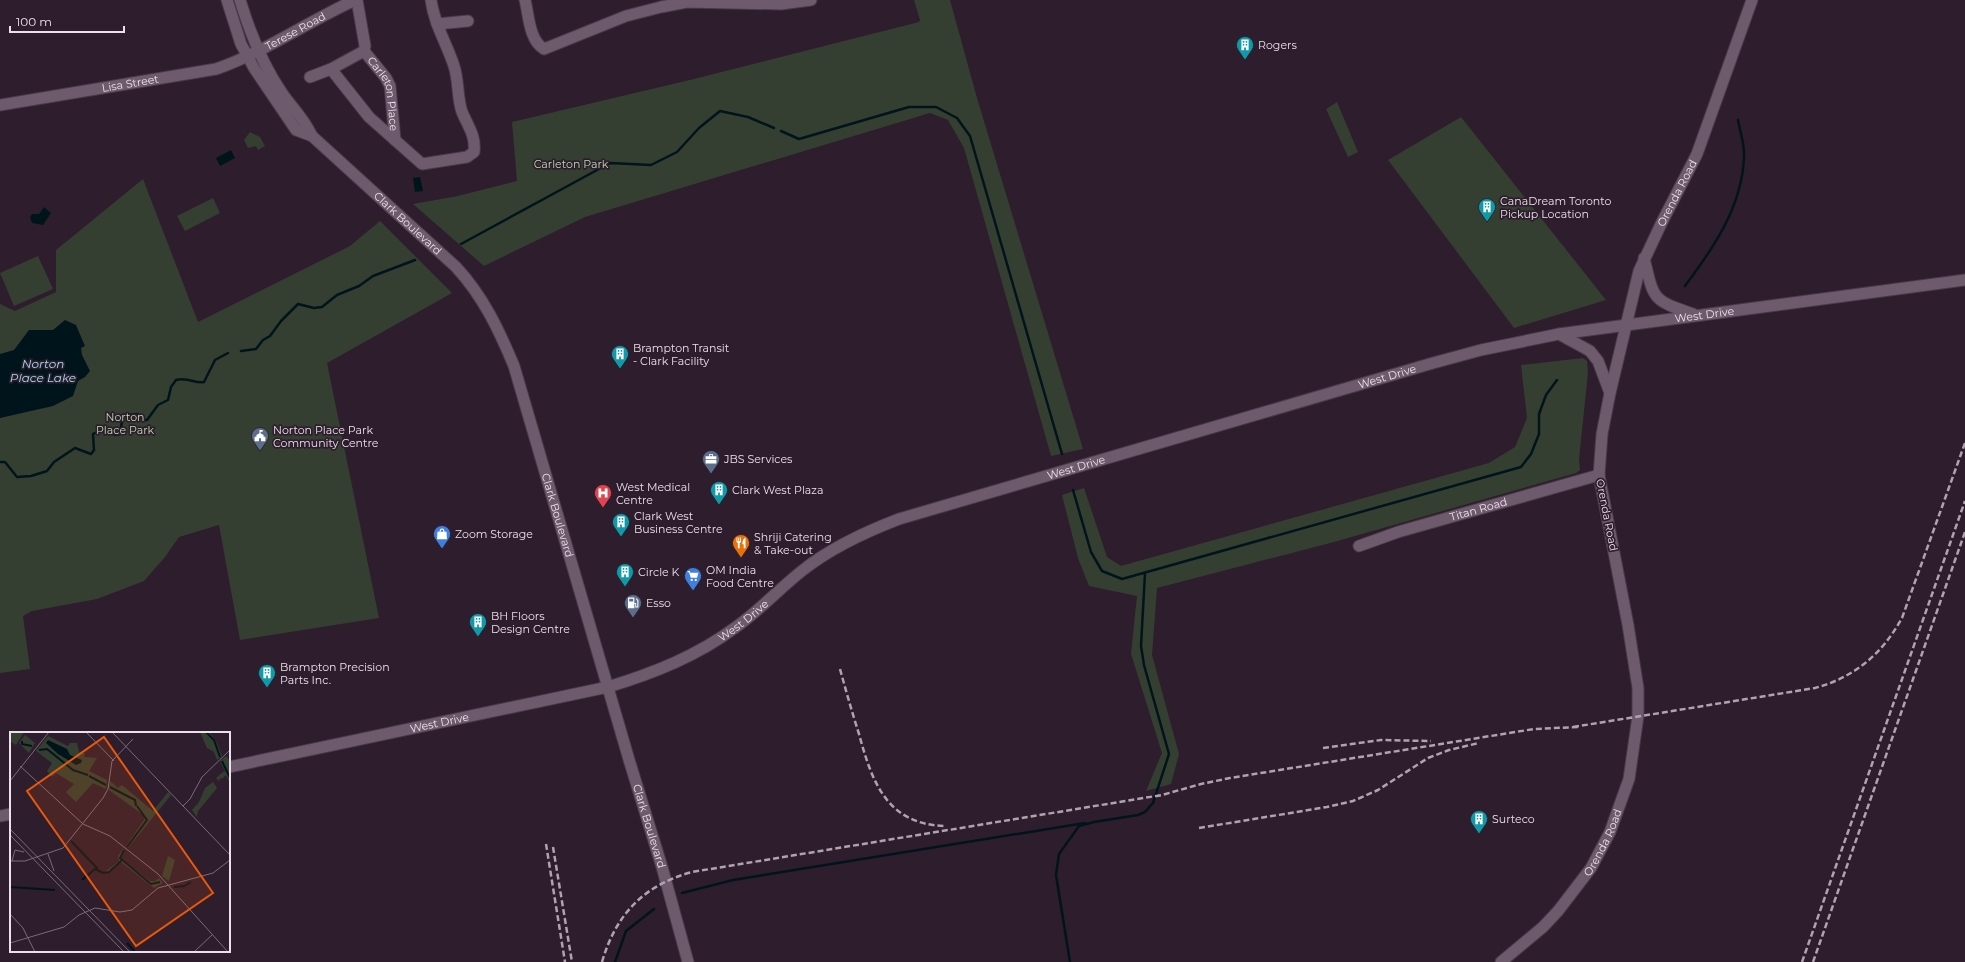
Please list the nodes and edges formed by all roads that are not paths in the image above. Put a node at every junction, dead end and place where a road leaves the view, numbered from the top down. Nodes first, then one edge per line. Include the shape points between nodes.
1 (227, 0) edge
2 (240, 0) edge
3 (356, 0) edge
4 (431, 0) edge
5 (525, 0) edge
6 (811, 0) edge
7 (1752, 0) edge
8 (468, 20) dead end
9 (437, 24) junction
10 (364, 51) junction
11 (258, 52) junction
12 (248, 58) junction
13 (331, 69) junction
14 (310, 77) dead end
15 (0, 105) edge
16 (312, 136) junction
17 (395, 140) junction
18 (1644, 258) junction
19 (1965, 280) edge
20 (1696, 315) junction
21 (1626, 325) junction
22 (1559, 334) junction
23 (1610, 393) junction
24 (1599, 475) junction
25 (1359, 546) dead end
26 (608, 687) junction
27 (230, 767) edge
28 (10, 814) edge
29 (0, 816) edge
30 (688, 962) edge
31 (1502, 962) edge

1 - 12 street, Clark Boulevard
2 - 11 street, Clark Boulevard
3 - 10 street, Carleton Place
3 - 11 street, Terese Road via 331,11
4 - 9 street, Carleton Place
5 - 6 street via 534,39 544,49 626,16 687,2 781,4
7 - 18 street, Orenda Road via 1697,154
8 - 9 street
9 - 17 street, Carleton Place via 455,67 462,112 470,126 475,143 474,152 467,157 422,164
10 - 13 street, Carleton Place
10 - 17 street, Carleton Place via 390,86
11 - 12 street, Lisa Street
11 - 16 street, Clark Boulevard via 283,94 305,120
12 - 15 street, Lisa Street via 216,69
12 - 16 street, Clark Boulevard via 296,130
13 - 14 street, Carleton Place
13 - 17 street, Carleton Place via 369,117
16 - 26 street, Clark Boulevard via 456,267 487,308 514,366
18 - 20 street via 1653,290 1659,300 1666,305
18 - 21 street, Orenda Road
19 - 20 street, West Drive
20 - 21 street, West Drive
21 - 22 street, West Drive
21 - 23 street, Orenda Road
22 - 23 street via 1590,351 1598,361
22 - 26 street, West Drive via 1433,363 899,519 869,530 820,558 737,627 695,653 650,674
23 - 24 street, Orenda Road via 1602,434
24 - 25 street, Titan Road via 1398,532
24 - 31 street, Orenda Road via 1637,681 1638,716 1629,779 1610,832 1587,873 1553,916
26 - 27 street, West Drive
26 - 30 street, Clark Boulevard
28 - 29 street

